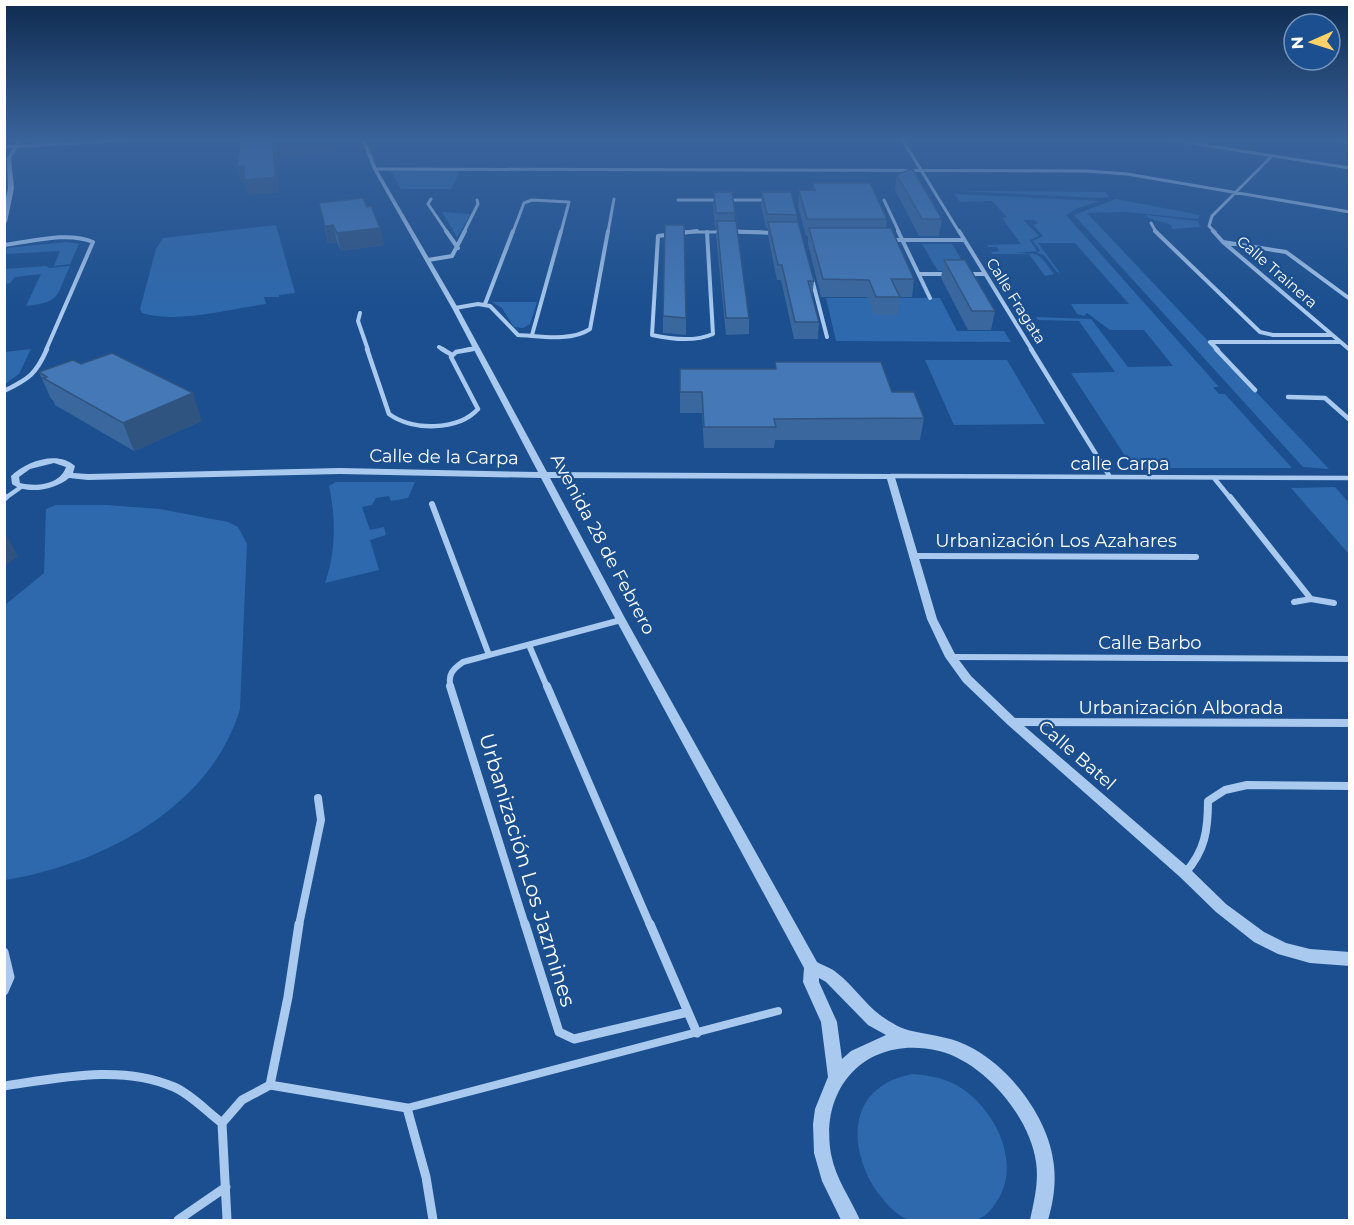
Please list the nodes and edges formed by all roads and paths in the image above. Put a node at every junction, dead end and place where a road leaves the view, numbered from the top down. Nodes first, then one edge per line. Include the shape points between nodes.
1 (10, 195) edge
2 (390, 195) edge
3 (936, 195) edge
4 (1231, 195) edge
5 (1252, 195) edge
6 (431, 199) dead end
7 (614, 199) dead end
8 (477, 200) dead end
9 (678, 200) dead end
10 (773, 200) edge
11 (884, 200) dead end
12 (1350, 212) edge
13 (4, 222) edge
14 (1151, 223) dead end
15 (707, 232) junction
16 (777, 232) edge
17 (881, 240) edge
18 (903, 240) junction
19 (964, 240) junction
20 (1223, 243) junction
21 (4, 245) edge
22 (458, 248) junction
23 (428, 260) junction
24 (810, 272) edge
25 (920, 274) junction
26 (953, 274) edge
27 (963, 274) edge
28 (985, 274) junction
29 (930, 298) dead end
30 (1350, 299) edge
31 (485, 304) junction
32 (455, 308) junction
33 (360, 313) dead end
34 (532, 335) junction
35 (1332, 335) junction
36 (827, 337) dead end
37 (1340, 342) junction
38 (439, 347) dead end
39 (476, 348) junction
40 (1350, 350) edge
41 (452, 355) junction
42 (1255, 390) dead end
43 (4, 391) edge
44 (1288, 397) dead end
45 (1350, 420) edge
46 (68, 475) junction
47 (545, 475) junction
48 (891, 476) junction
49 (1110, 477) junction
50 (1214, 478) junction
51 (1350, 478) edge
52 (13, 483) edge
53 (4, 500) edge
54 (432, 504) dead end
55 (915, 556) junction
56 (1196, 556) dead end
57 (1311, 599) junction
58 (1294, 602) dead end
59 (1334, 603) dead end
60 (621, 620) junction
61 (529, 645) junction
62 (489, 655) junction
63 (951, 657) junction
64 (1350, 659) edge
65 (1012, 722) junction
66 (1350, 723) edge
67 (1350, 786) edge
68 (318, 798) dead end
69 (1185, 873) junction
70 (4, 952) edge
71 (1350, 959) edge
72 (812, 967) junction
73 (4, 991) edge
74 (778, 1011) dead end
75 (688, 1012) junction
76 (697, 1033) junction
77 (910, 1039) junction
78 (836, 1078) junction
79 (270, 1085) junction
80 (4, 1086) edge
81 (407, 1108) junction
82 (222, 1123) junction
83 (226, 1187) junction
84 (178, 1221) edge
85 (227, 1221) edge
86 (433, 1221) edge
87 (851, 1221) edge
88 (1039, 1221) edge

1 - 13 street
2 - 23 street, Avenida 28 de Febrero
3 - 19 street, Calle Fragata
4 - 20 street, Calle Trainera via 1212,216 1209,226
5 - 12 street
6 - 22 street via 428,204
7 - 34 street via 589,331 579,335
8 - 22 street
9 - 10 street
11 - 18 street
14 - 35 street via 1260,332
15 - 15 street via 670,232 656,238 652,335 705,338 713,334
15 - 16 street
17 - 18 street
18 - 19 street
18 - 25 street
19 - 28 street, Calle Fragata
20 - 30 street via 1286,252
20 - 35 street, Calle Trainera
21 - 43 street via 75,238 93,242 39,366 28,380
22 - 23 street via 452,256
23 - 32 street, Avenida 28 de Febrero
24 - 36 street
25 - 26 street
25 - 29 street
27 - 28 street
28 - 49 street, Calle Fragata
31 - 32 street
31 - 34 street via 499,309 511,332
31 - 34 street via 524,202 569,202
32 - 39 street, Avenida 28 de Febrero
33 - 41 street via 358,321 389,414 399,422 446,425 463,422 477,413
35 - 37 street, Calle Trainera
37 - 40 street, Calle Trainera
37 - 42 street via 1210,341
38 - 41 street
39 - 41 street
39 - 47 street, Avenida 28 de Febrero
44 - 45 street via 1325,398
46 - 47 street, Calle de la Carpa via 340,471
46 - 52 street via 45,486
46 - 52 street via 67,463 45,461 27,467 15,476
47 - 48 street, Calle de la Carpa
47 - 60 street, Avenida 28 de Febrero
48 - 49 street, calle Carpa
48 - 55 street, Calle Batel
49 - 50 street, calle Carpa
50 - 51 street, calle Carpa
50 - 57 street
52 - 53 street
54 - 62 street
55 - 56 street, Urbanización Los Azahares
55 - 63 street, Calle Batel via 932,619
57 - 58 street
57 - 59 street
60 - 61 street, Urbanización Los Jazmines
60 - 72 street, Avenida 28 de Febrero
61 - 62 street, Urbanización Los Jazmines
61 - 75 street
62 - 75 street, Urbanización Los Jazmines via 457,665 449,681 559,1032 574,1039
63 - 64 street, Calle Barbo
63 - 65 street, Calle Batel via 967,679
65 - 66 street, Urbanización Alborada
65 - 69 street, Calle Batel
67 - 69 street via 1247,784 1225,790 1208,801 1200,857
68 - 79 street via 321,820
69 - 71 street, Calle Batel via 1221,908 1283,950
70 - 73 street via 10,977
72 - 77 street, Avenida 28 de Febrero via 831,977 874,1020
72 - 78 street, Avenida 28 de Febrero via 811,982 829,1022
74 - 76 street
75 - 76 street
76 - 81 street
77 - 78 street via 868,1049
77 - 88 street via 934,1041 972,1056 1018,1097 1042,1146 1047,1173
78 - 87 street via 825,1099 821,1148 827,1175
79 - 81 street
79 - 82 street via 237,1102
80 - 82 street via 81,1076 138,1077 175,1087
81 - 86 street via 426,1177
82 - 83 street
83 - 84 street
83 - 85 street

